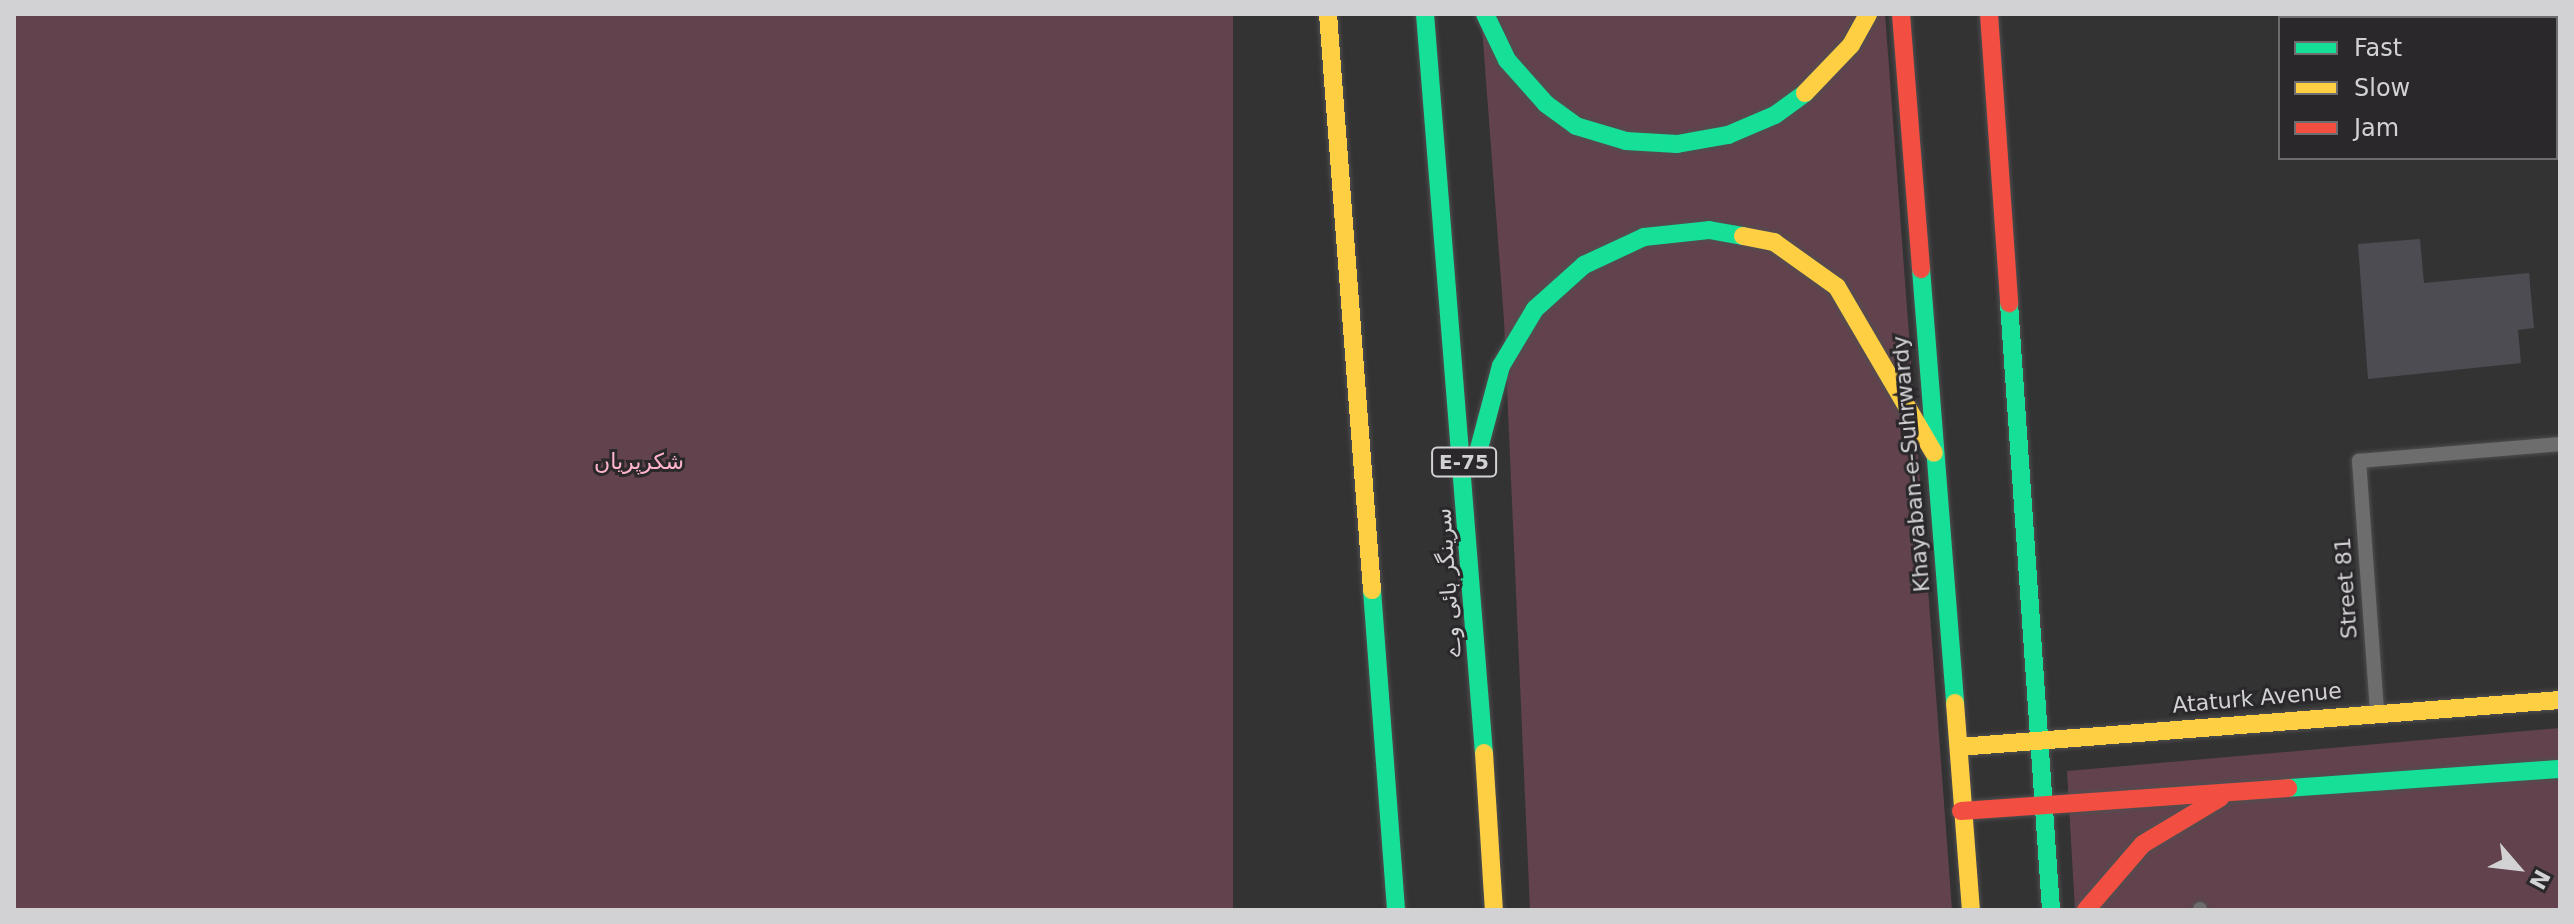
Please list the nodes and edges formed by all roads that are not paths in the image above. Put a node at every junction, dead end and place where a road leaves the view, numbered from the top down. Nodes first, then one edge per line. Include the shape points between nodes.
1 (1328, 14) edge
2 (1425, 14) edge
3 (1485, 14) edge
4 (1868, 14) edge
5 (1901, 14) edge
6 (1989, 14) edge
7 (2560, 444) edge
8 (1934, 453) junction
9 (1467, 504) junction
10 (2560, 700) edge
11 (2377, 711) junction
12 (2037, 740) junction
13 (1959, 747) junction
14 (2560, 769) edge
15 (2231, 792) junction
16 (2042, 804) junction
17 (1961, 811) junction
18 (1396, 910) edge
19 (1494, 910) edge
20 (1971, 910) edge
21 (2051, 910) edge
22 (2086, 910) edge

1 - 18 main road
2 - 9 main road, سرینگر ہائی وے / E-75
3 - 4 main road via 1507,60 1546,104 1576,126 1626,141 1677,144 1728,135 1775,115 1818,84 1851,45
5 - 8 main road, Khayaban-e-Suhrwardy
6 - 12 main road
7 - 11 lane, Street 81 via 2359,461
8 - 9 main road via 1837,287 1774,242 1696,231 1644,237 1584,265 1535,309 1501,366 1484,414
8 - 13 main road, Khayaban-e-Suhrwardy
9 - 19 main road, سرینگر ہائی وے / E-75
10 - 11 main road, Ataturk Avenue
11 - 12 main road, Ataturk Avenue
12 - 13 main road, Ataturk Avenue
12 - 16 main road
13 - 17 main road, Khayaban-e-Suhrwardy
14 - 15 main road
15 - 16 main road
15 - 22 main road via 2185,814 2143,844
16 - 17 main road
16 - 21 main road
17 - 20 main road, Khayaban-e-Suhrwardy

